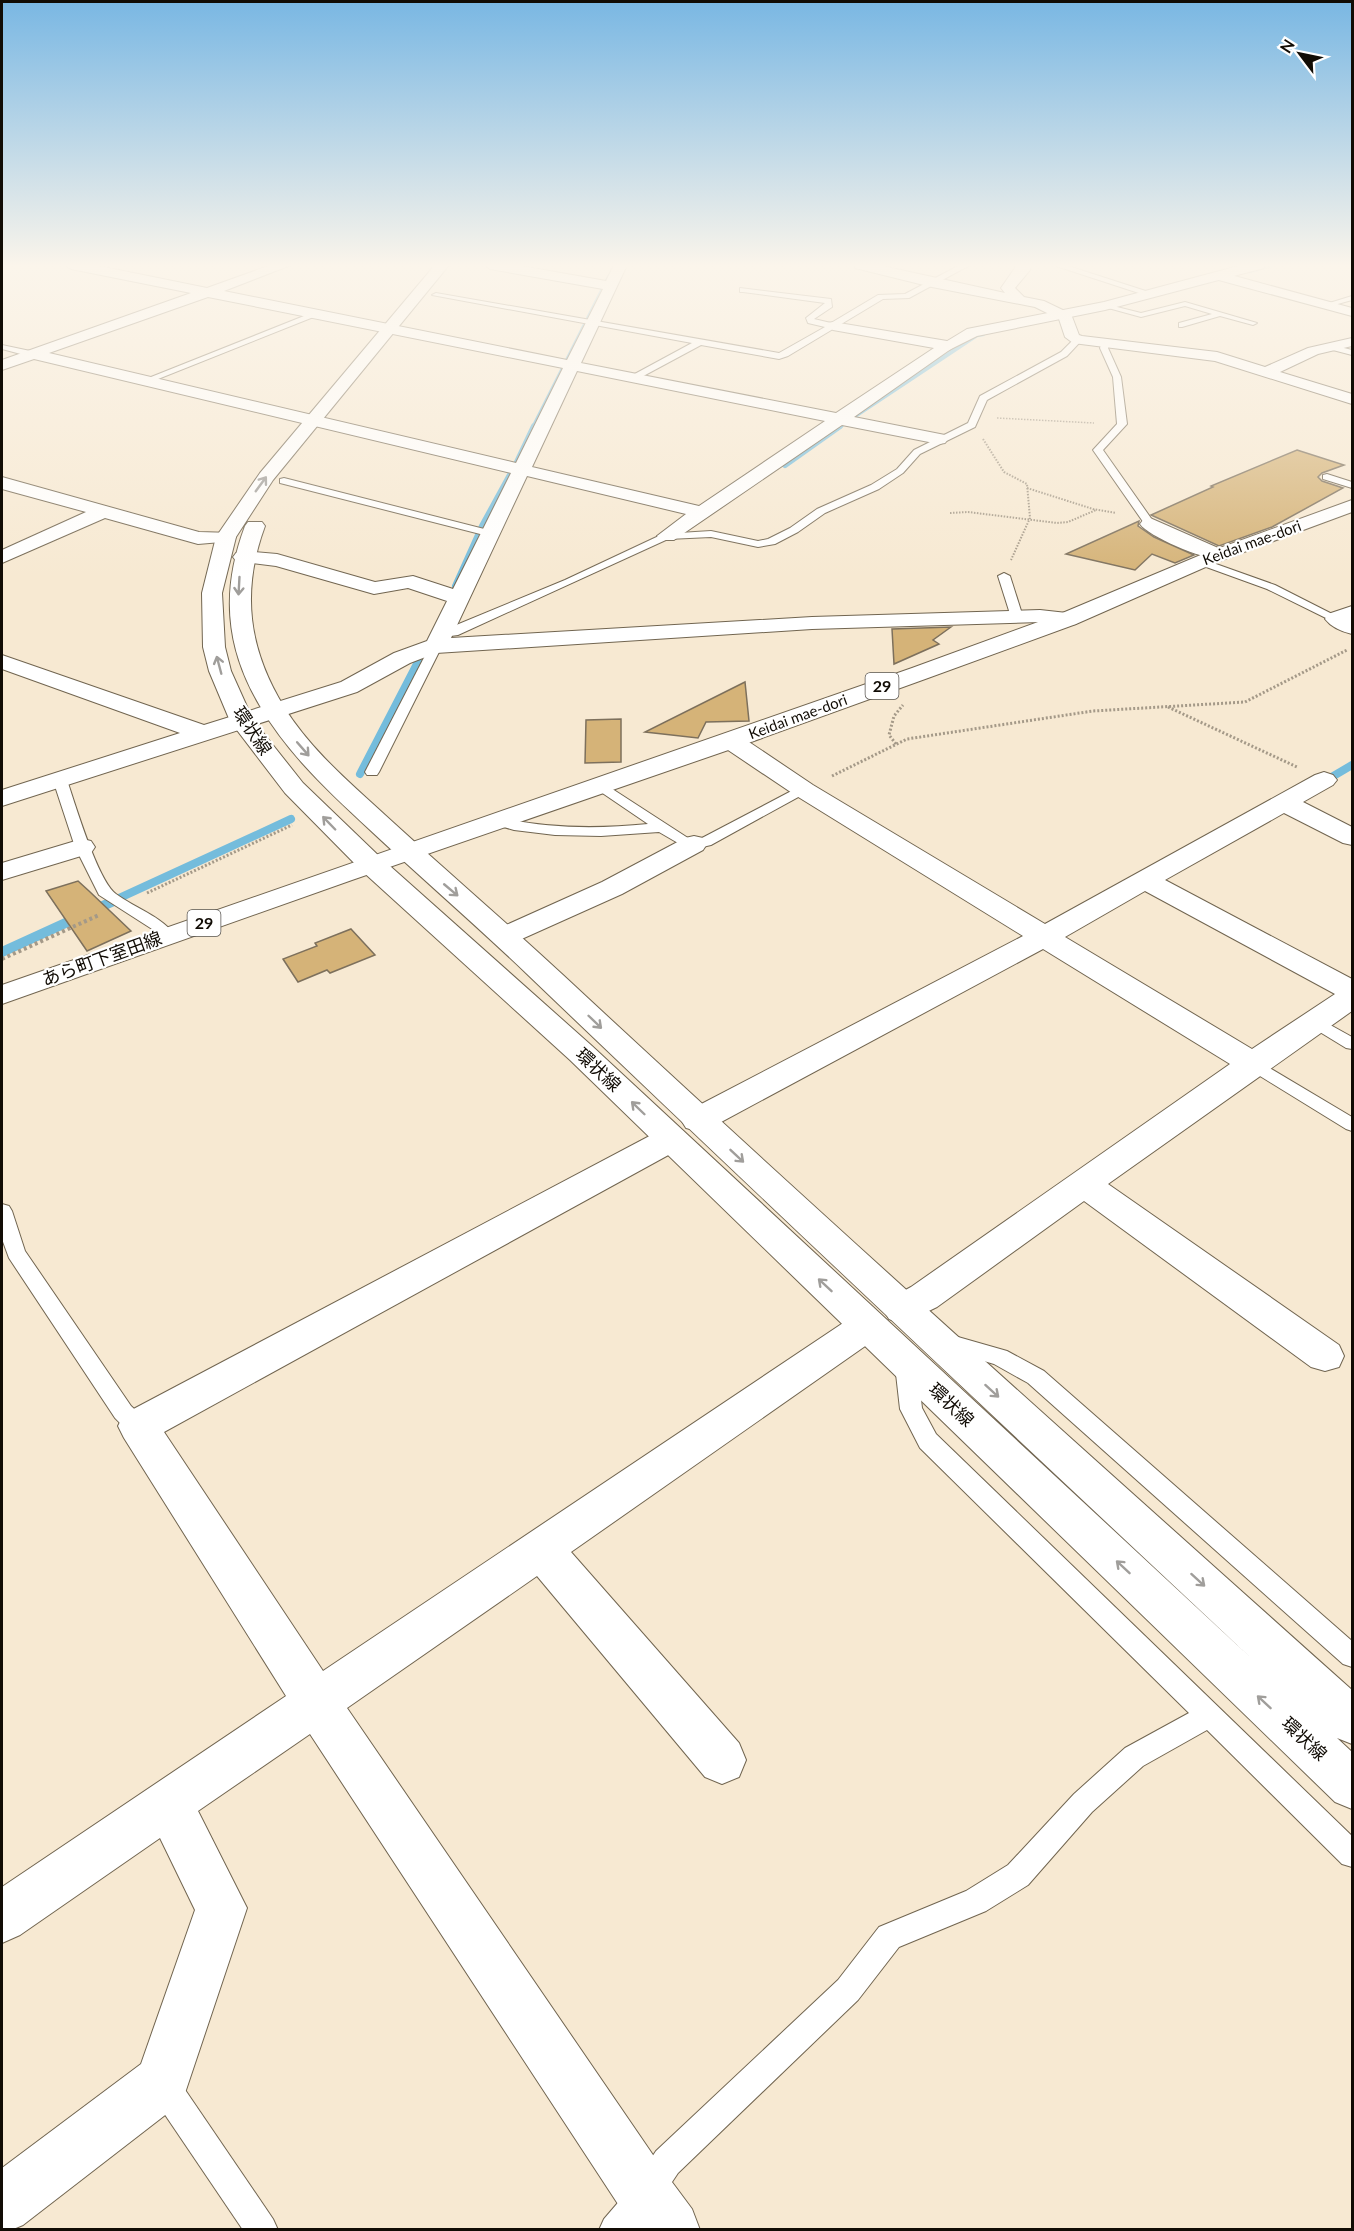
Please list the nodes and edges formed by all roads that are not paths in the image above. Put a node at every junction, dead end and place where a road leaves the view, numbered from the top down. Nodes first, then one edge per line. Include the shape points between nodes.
1 (95, 369) edge
2 (175, 369) edge
3 (366, 369) edge
4 (570, 369) edge
5 (588, 369) edge
6 (650, 369) edge
7 (912, 369) edge
8 (1036, 369) edge
9 (1113, 369) edge
10 (1257, 369) edge
11 (1272, 369) edge
12 (1266, 372) junction
13 (634, 378) junction
14 (145, 381) junction
15 (1353, 399) edge
16 (838, 419) junction
17 (323, 422) junction
18 (939, 439) junction
19 (522, 469) junction
20 (1328, 477) dead end
21 (284, 481) junction
22 (2, 483) edge
23 (1353, 485) edge
24 (1353, 506) edge
25 (105, 512) junction
26 (701, 512) junction
27 (1147, 519) joint
28 (492, 534) junction
29 (666, 536) junction
30 (226, 537) junction
31 (2, 557) edge
32 (243, 557) junction
33 (1210, 558) junction
34 (1004, 576) road end
35 (459, 597) junction
36 (1017, 617) junction
37 (1068, 619) junction
38 (1347, 620) edge
39 (440, 639) junction
40 (2, 662) edge
41 (275, 711) junction
42 (242, 721) junction
43 (203, 733) junction
44 (731, 741) junction
45 (372, 772) dead end
46 (60, 780) junction
47 (1324, 780) road end
48 (600, 785) junction
49 (804, 790) junction
50 (2, 798) edge
51 (1284, 803) junction
52 (498, 821) junction
53 (661, 827) junction
54 (1353, 837) edge
55 (692, 845) junction
56 (82, 847) junction
57 (407, 852) junction
58 (371, 864) junction
59 (2, 872) edge
60 (1145, 880) junction
61 (168, 936) junction
62 (505, 936) junction
63 (1045, 936) junction
64 (1353, 991) edge
65 (2, 995) edge
66 (1353, 997) edge
67 (1316, 1022) junction
68 (1353, 1044) edge
69 (1253, 1064) junction
70 (1353, 1125) edge
71 (684, 1130) junction
72 (1084, 1184) junction
73 (2, 1211) edge
74 (885, 1317) junction
75 (920, 1350) junction
76 (1325, 1356) dead end
77 (138, 1426) junction
78 (541, 1549) junction
79 (1353, 1656) edge
80 (316, 1702) junction
81 (1210, 1715) junction
82 (1353, 1721) edge
83 (722, 1760) dead end
84 (1353, 1785) edge
85 (168, 1803) junction
86 (1353, 1854) edge
87 (2, 1917) edge
88 (162, 2082) junction
89 (2, 2204) edge
90 (644, 2218) edge
91 (262, 2229) edge

1 - 14 street
2 - 14 lane
3 - 17 street, 環状線
4 - 19 street
5 - 13 street
6 - 13 lane
7 - 16 street
8 - 18 lane via 983,398 974,421
9 - 27 lane via 1122,424 1098,450
10 - 12 street
11 - 12 street
12 - 15 street
13 - 16 street
14 - 17 street
16 - 18 street
16 - 26 street
17 - 19 street
17 - 21 street, 環状線
30 -> 17 street, 環状線 via 266,477
18 - 29 lane via 917,452 891,478 821,510 794,531 771,542 758,544 711,534
19 - 26 street
19 - 28 street
20 - 23 lane
21 - 28 lane
21 - 32 street, 環状線 via 260,515
22 - 25 street
24 - 33 street, Keidai mae-dori / 29
25 - 30 street via 198,538
25 - 31 street
26 - 29 street
27 - 33 street
28 - 35 street
29 - 39 lane
42 -> 30 street, 環状線 via 219,671 214,647 212,593
32 - 35 street via 277,560 374,588 415,582
32 -> 41 street, 環状線 via 238,594 244,644
33 - 37 street, Keidai mae-dori / 29
33 - 38 lane
34 - 36 lane
35 - 39 street
36 - 37 street
36 - 39 street
37 - 44 street, Keidai mae-dori / 29
39 - 41 street via 349,687
39 - 45 lane
40 - 43 street
41 - 42 street
41 -> 57 street, 環状線 via 316,764
42 - 43 street
58 -> 42 street, 環状線 via 294,788
43 - 46 street
44 - 48 street, Keidai mae-dori / 29
44 - 49 street
46 - 50 street
46 - 56 lane
47 - 51 street
48 - 52 street, Keidai mae-dori / 29
48 - 53 lane
49 - 55 lane via 706,842
49 - 63 street
51 - 54 street
51 - 60 street
52 - 53 lane via 542,830
52 - 57 street, Keidai mae-dori / 29
53 - 55 lane
55 - 62 street via 612,888
56 - 59 street
56 - 61 lane via 107,895
57 - 58 street, あら町下室田線 / 29
57 -> 62 street, 環状線
58 - 61 street, あら町下室田線 / 29
71 -> 58 street, 環状線 via 581,1053
60 - 63 street
60 - 64 street
61 - 65 street, あら町下室田線 / 29
62 -> 71 street, 環状線
63 - 69 street
63 - 71 street
66 - 67 street
67 - 68 lane
67 - 69 street
69 - 70 lane
69 - 72 street
71 - 74 street, 環状線
71 - 77 street
72 - 74 street via 924,1298
72 - 76 street
73 - 77 lane via 16,1252 123,1412
74 - 75 street, 環状線
74 - 78 street
75 - 79 lane via 1000,1358 1036,1377
75 - 81 lane via 911,1410 928,1441
75 -> 82 street, 環状線
84 -> 75 street, 環状線
77 - 80 street
78 - 80 street
78 - 83 street
80 - 85 street
80 - 90 street
81 - 86 lane
81 - 90 lane via 1134,1757 1083,1803 1018,1875 976,1901 889,1937 848,1990 667,2162
85 - 87 street
85 - 88 street via 221,1908
88 - 89 street
88 - 91 lane

